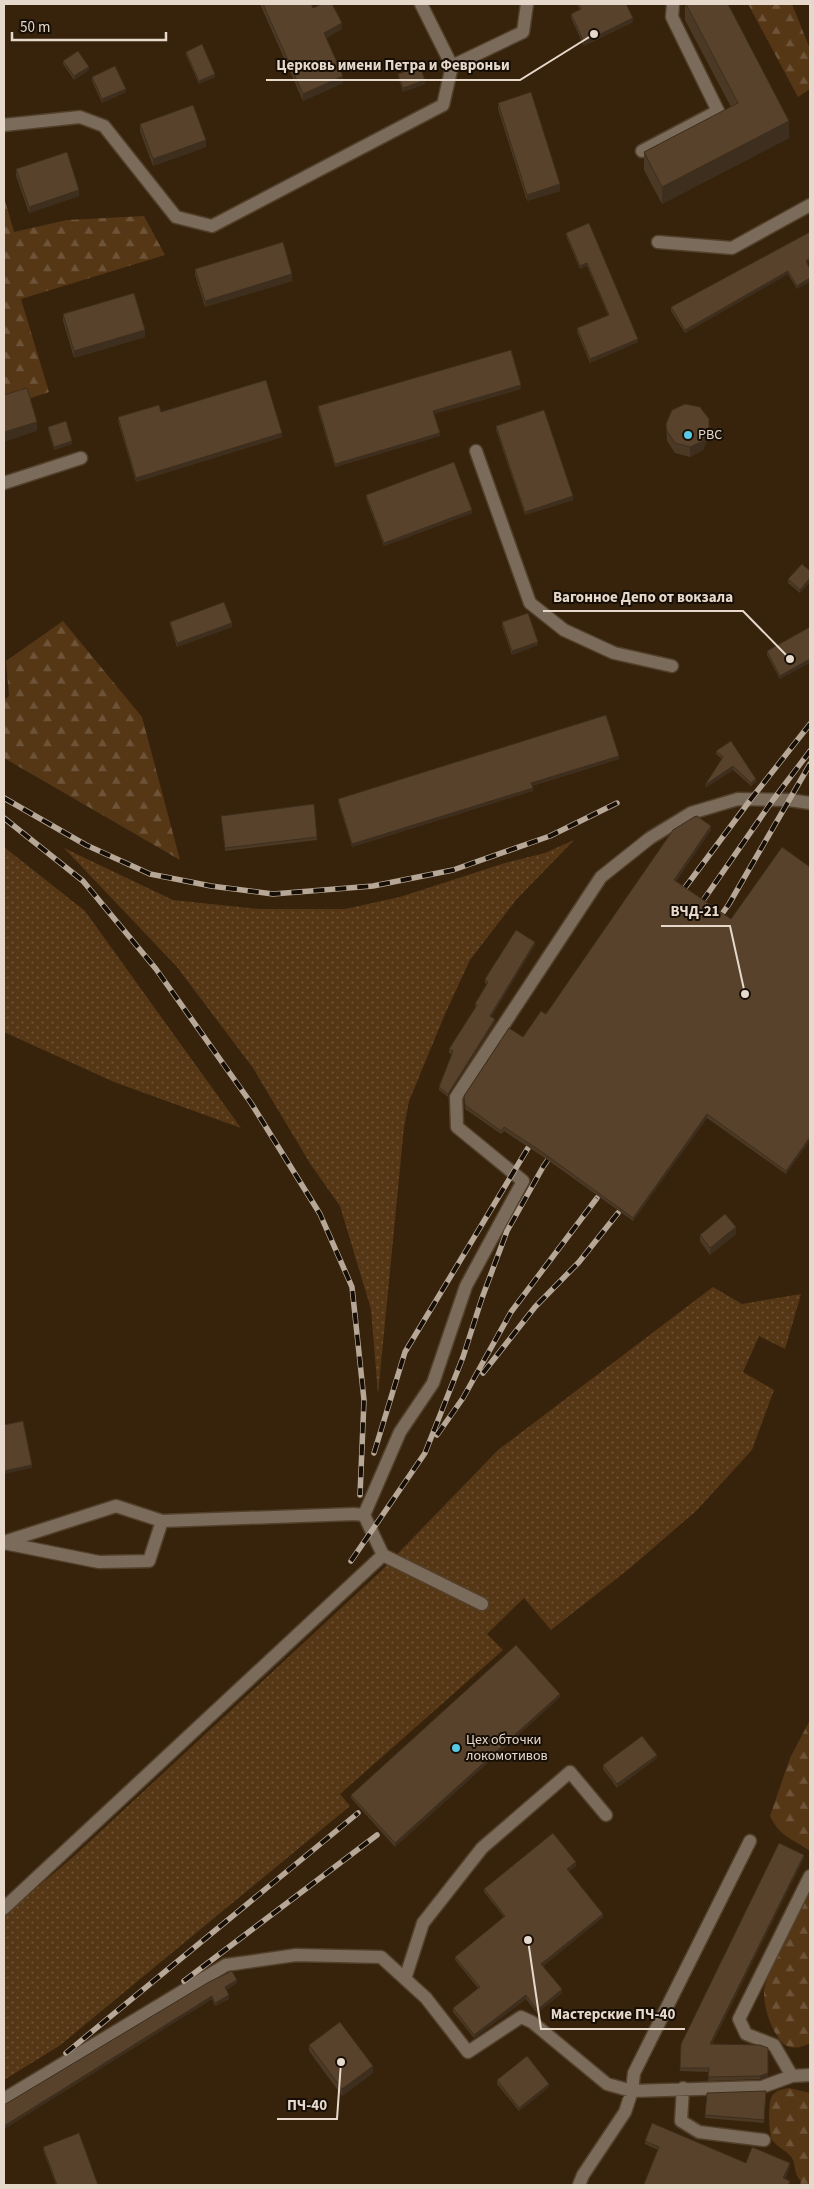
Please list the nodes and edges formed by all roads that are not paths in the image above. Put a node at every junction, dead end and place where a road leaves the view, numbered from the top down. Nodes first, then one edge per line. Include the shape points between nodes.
1 (421, 4) edge
2 (527, 4) edge
3 (673, 4) edge
4 (452, 66) junction
5 (4, 125) edge
6 (642, 151) edge
7 (810, 205) edge
8 (658, 242) dead end
9 (476, 451) dead end
10 (81, 458) dead end
11 (4, 483) edge
12 (672, 666) dead end
13 (810, 804) edge
14 (364, 1515) junction
15 (162, 1521) junction
16 (4, 1543) edge
17 (383, 1555) junction
18 (482, 1604) dead end
19 (606, 1815) dead end
20 (750, 1841) dead end
21 (810, 1876) edge
22 (4, 1908) edge
23 (405, 1979) junction
24 (810, 2075) edge
25 (792, 2076) junction
26 (683, 2088) junction
27 (632, 2091) junction
28 (4, 2099) edge
29 (764, 2140) dead end
30 (579, 2185) edge

1 - 4 lane
2 - 4 lane via 523,32
3 - 6 lane via 672,16 718,112
4 - 5 lane via 443,105 212,226 176,216 104,126 80,117
7 - 8 lane via 732,248
9 - 12 lane via 530,602 564,630 614,652
10 - 11 lane
13 - 14 lane via 789,800 738,799 691,813 650,838 601,877 456,1097 457,1127 523,1181 466,1286 433,1383 400,1432
14 - 15 lane
14 - 17 lane
15 - 16 lane via 116,1506
15 - 16 lane via 149,1561 99,1562
17 - 18 lane
17 - 22 lane
19 - 23 lane via 570,1772 482,1848 470,1863 423,1923
20 - 27 lane via 634,2074
21 - 25 lane via 740,2019 746,2034 774,2045
23 - 27 lane via 426,1998 468,2052 521,2017 532,2022 607,2084
23 - 28 lane via 380,1957 296,1954 226,1965
24 - 25 lane
25 - 26 lane via 762,2087
26 - 27 lane
26 - 29 lane via 681,2121 699,2132
27 - 30 lane via 625,2112

